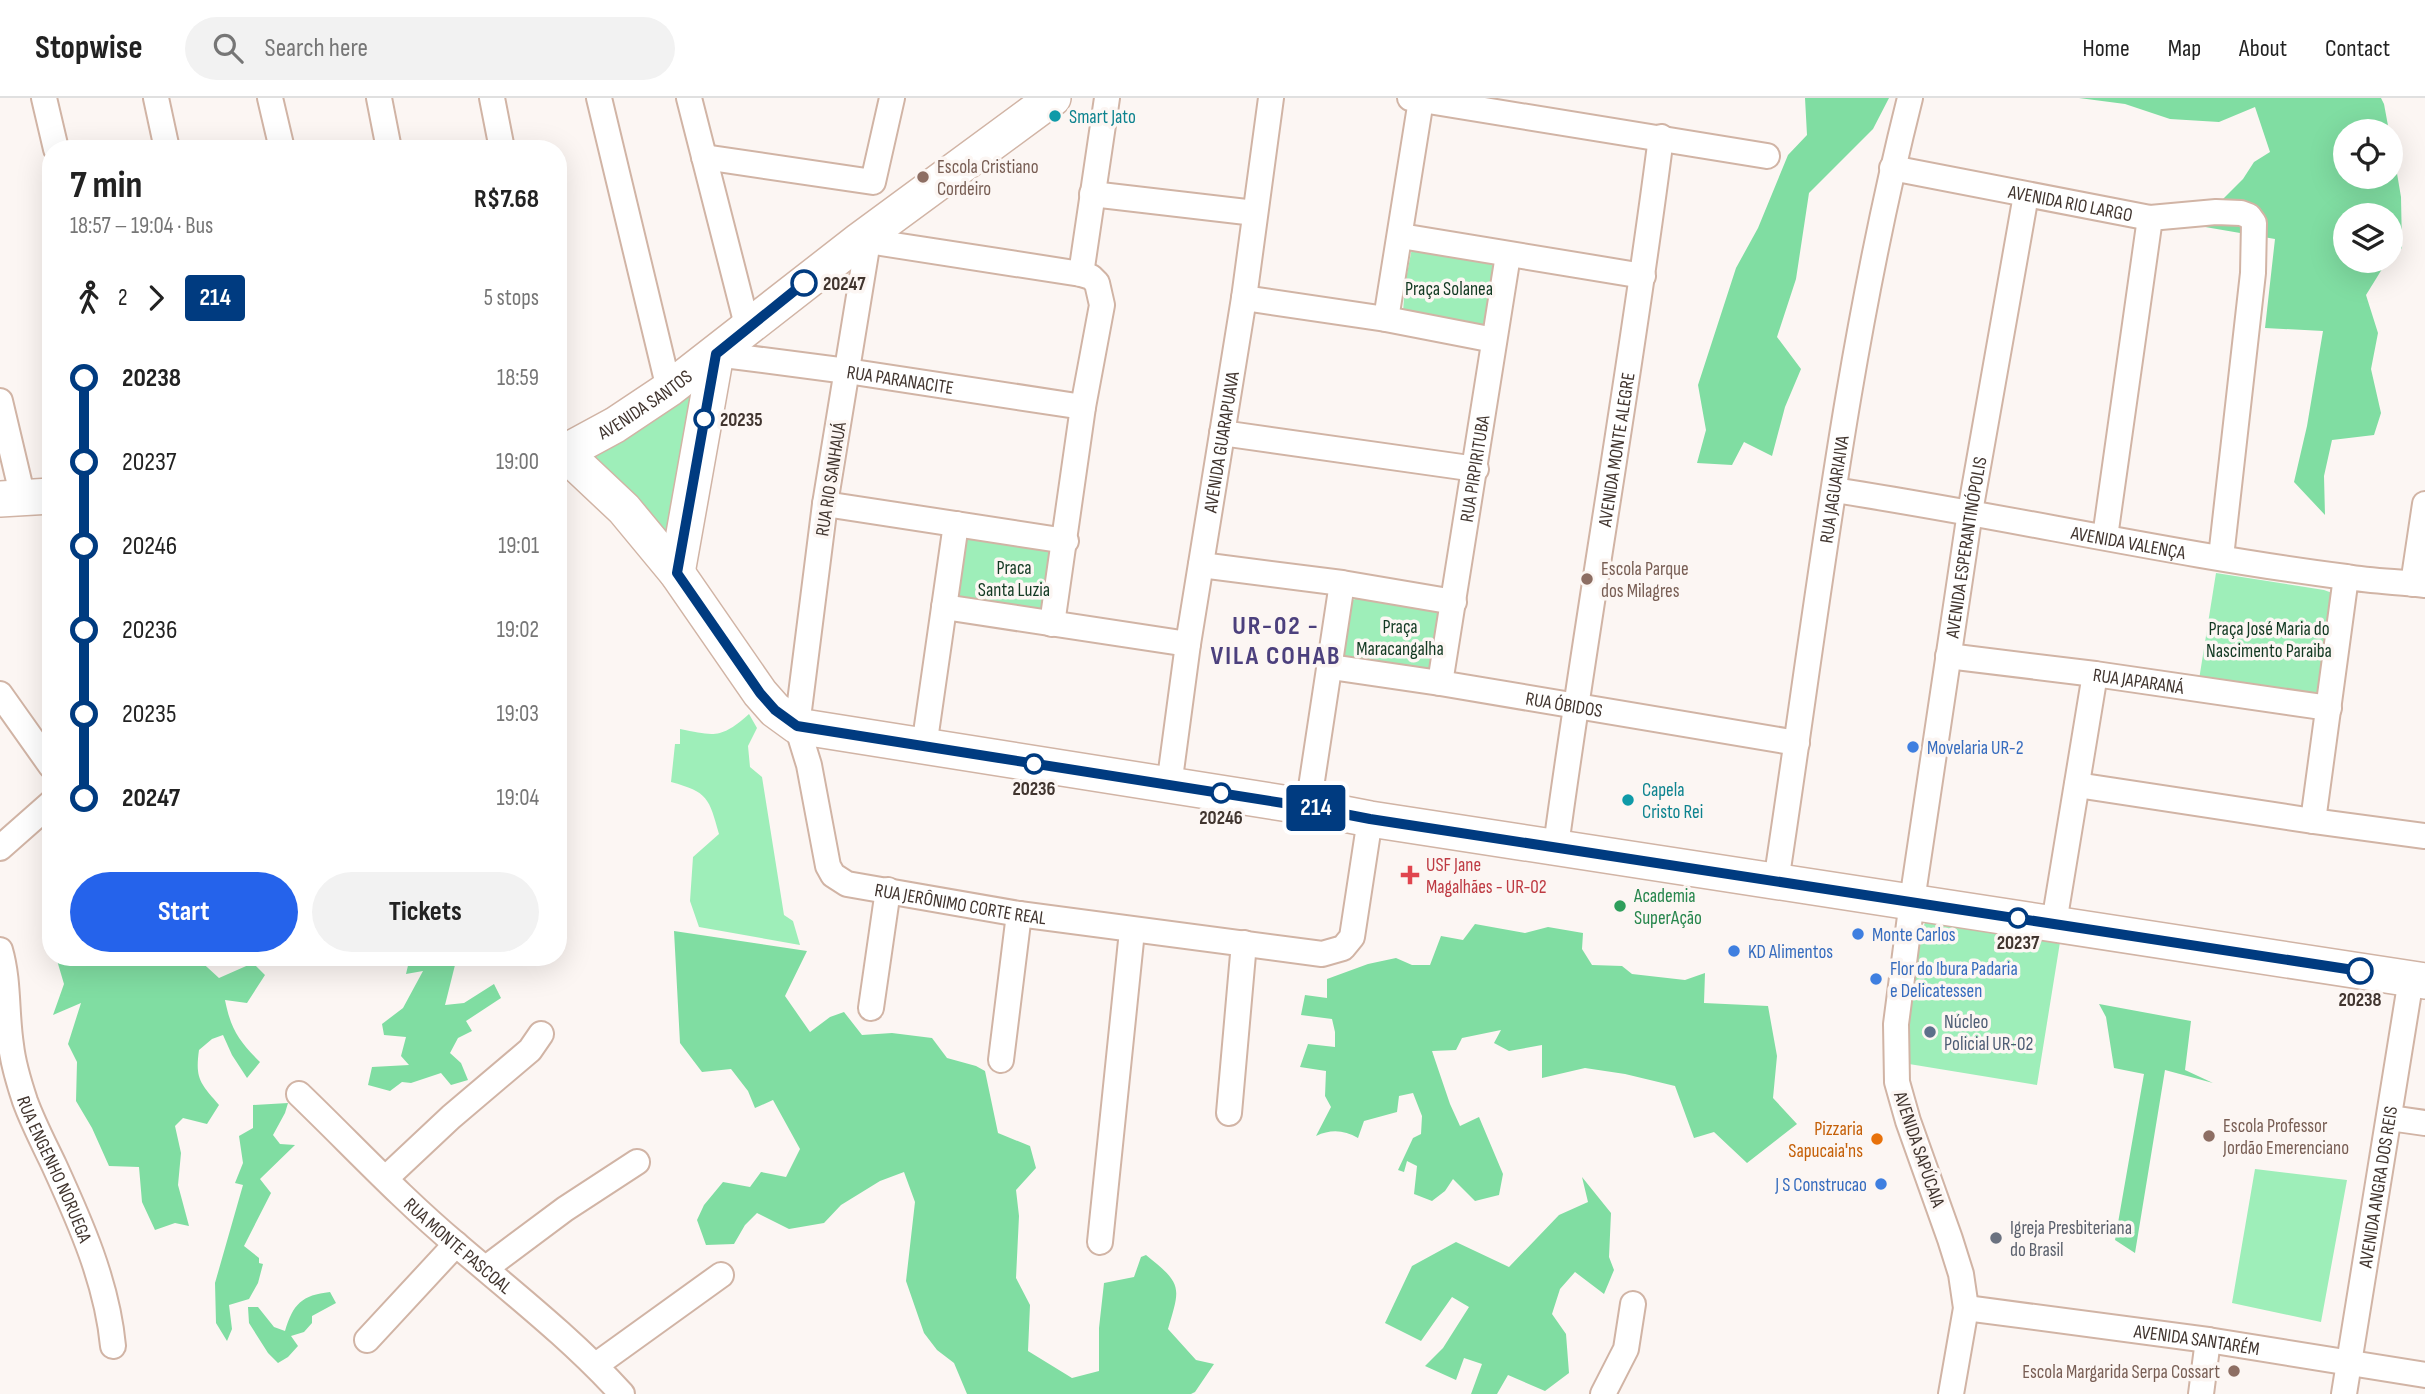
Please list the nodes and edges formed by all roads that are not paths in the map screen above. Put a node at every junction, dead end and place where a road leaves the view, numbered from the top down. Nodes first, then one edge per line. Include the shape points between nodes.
1 (44, 98) edge
2 (156, 98) edge
3 (270, 98) edge
4 (379, 98) edge
5 (492, 98) edge
6 (599, 98) edge
7 (689, 98) edge
8 (892, 98) edge
9 (1053, 98) edge
10 (1107, 98) edge
11 (1272, 98) edge
12 (1910, 98) edge
13 (1415, 99) edge
14 (1010, 114) edge
15 (1661, 137) junction
16 (54, 140) edge
17 (165, 140) edge
18 (280, 140) edge
19 (387, 140) edge
20 (500, 140) edge
21 (704, 156) junction
22 (1767, 156) dead end
23 (1892, 168) junction
24 (1092, 194) junction
25 (2026, 195) junction
26 (1255, 214) junction
27 (2150, 218) junction
28 (1401, 236) junction
29 (864, 240) junction
30 (1508, 255) junction
31 (1081, 274) junction
32 (1643, 276) junction
33 (1244, 299) junction
34 (1386, 319) junction
35 (748, 329) junction
36 (1494, 340) junction
37 (716, 354) junction
38 (847, 371) junction
39 (669, 389) junction
40 (0, 401) edge
41 (1083, 407) junction
42 (1222, 433) junction
43 (567, 452) edge
44 (567, 458) edge
45 (1476, 469) junction
46 (1834, 490) junction
47 (25, 497) edge
48 (825, 504) junction
49 (2425, 504) edge
50 (1970, 512) junction
51 (956, 524) junction
52 (2105, 537) junction
53 (1066, 541) junction
54 (2221, 557) junction
55 (1201, 565) junction
56 (677, 573) junction
57 (2346, 578) junction
58 (1342, 583) junction
59 (2419, 584) edge
60 (1454, 602) junction
61 (944, 607) junction
62 (1052, 624) junction
63 (1188, 644) junction
64 (1948, 656) junction
65 (1331, 667) junction
66 (2095, 674) junction
67 (1440, 683) junction
68 (0, 694) edge
69 (1575, 706) junction
70 (2329, 708) junction
71 (797, 726) junction
72 (1797, 743) junction
73 (924, 747) junction
74 (42, 752) edge
75 (2077, 785) junction
76 (1169, 786) junction
77 (1308, 807) junction
78 (42, 811) edge
79 (1370, 819) junction
80 (2313, 821) junction
81 (2425, 836) edge
82 (1556, 846) junction
83 (0, 848) edge
84 (1776, 882) junction
85 (888, 890) junction
86 (1912, 901) junction
87 (1019, 914) junction
88 (2054, 923) junction
89 (1132, 931) junction
90 (1244, 943) junction
91 (0, 950) edge
92 (2418, 980) edge
93 (871, 1008) dead end
94 (541, 1034) dead end
95 (1001, 1060) dead end
96 (299, 1094) dead end
97 (1229, 1113) dead end
98 (2390, 1118) junction
99 (2425, 1123) edge
100 (637, 1162) dead end
101 (386, 1178) junction
102 (1100, 1242) dead end
103 (456, 1244) junction
104 (486, 1268) junction
105 (721, 1275) dead end
106 (1633, 1304) dead end
107 (1966, 1308) junction
108 (367, 1340) dead end
109 (2208, 1340) junction
110 (113, 1346) dead end
111 (2349, 1364) junction
112 (596, 1366) junction
113 (2425, 1374) edge
114 (622, 1394) edge
115 (1603, 1394) edge
116 (1951, 1394) edge
117 (2201, 1394) edge
118 (2344, 1394) edge

1 - 16 street
2 - 17 street
3 - 18 street
4 - 19 street
5 - 20 street
6 - 39 street
7 - 21 street
8 - 21 street via 873,182
9 - 14 main road, AVENIDA SANTOS
10 - 24 street
11 - 26 street, AVENIDA GUARAPUAVA
12 - 23 street, RUA JAGUARIAIVA
13 - 15 street
13 - 28 street
14 - 29 main road, AVENIDA SANTOS
15 - 22 street
15 - 32 street, AVENIDA MONTE ALEGRE
21 - 35 street
23 - 25 street, AVENIDA RIO LARGO
23 - 46 street, RUA JAGUARIAIVA
24 - 26 street
24 - 31 street
25 - 27 street, AVENIDA RIO LARGO
25 - 50 street, AVENIDA ESPERANTINÓPOLIS
26 - 33 street, AVENIDA GUARAPUAVA
27 - 52 street
27 - 54 street, AVENIDA RIO LARGO via 2238,212 2254,223 2253,273
28 - 30 street
28 - 34 street
29 - 31 street
29 - 35 main road, AVENIDA SANTOS
29 - 38 street, RUA RIO SANHAUÁ
30 - 32 street
30 - 36 street, RUA PIRPIRITUBA
31 - 41 street via 1097,283 1102,305
32 - 69 street, AVENIDA MONTE ALEGRE
33 - 34 street
33 - 42 street, AVENIDA GUARAPUAVA
34 - 36 street
35 - 37 main road, AVENIDA SANTOS
36 - 45 street, RUA PIRPIRITUBA
37 - 38 street, RUA PARANACITE
37 - 39 main road, AVENIDA SANTOS
37 - 56 main road, AVENIDA SANTOS
38 - 41 street, RUA PARANACITE
38 - 48 street, RUA RIO SANHAUÁ
39 - 43 main road, AVENIDA SANTOS
40 - 47 street
41 - 53 street
42 - 45 street
42 - 55 street, AVENIDA GUARAPUAVA
44 - 56 main road, AVENIDA SANTOS via 624,509
45 - 60 street, RUA PIRPIRITUBA
46 - 50 street, AVENIDA VALENÇA
46 - 72 street, RUA JAGUARIAIVA
48 - 51 street
48 - 71 street, RUA RIO SANHAUÁ
49 - 59 street
50 - 52 street, AVENIDA VALENÇA
50 - 64 street, AVENIDA ESPERANTINÓPOLIS
51 - 53 street
51 - 61 street
52 - 54 street, AVENIDA VALENÇA
53 - 62 street
54 - 57 street, AVENIDA VALENÇA
55 - 58 street
55 - 63 street, AVENIDA GUARAPUAVA
56 - 71 main road, AVENIDA SANTOS via 760,693
57 - 59 street, AVENIDA VALENÇA
57 - 70 street
58 - 60 street
58 - 65 street
60 - 67 street, RUA PIRPIRITUBA
61 - 62 street
61 - 73 street
62 - 63 street
63 - 76 street, AVENIDA GUARAPUAVA
64 - 66 street, RUA JAPARANÁ
64 - 86 street, AVENIDA ESPERANTINÓPOLIS
65 - 67 street, RUA ÓBIDOS
65 - 77 street
66 - 70 street, RUA JAPARANÁ
66 - 75 street
67 - 69 street, RUA ÓBIDOS
68 - 74 street
69 - 72 street, RUA ÓBIDOS
69 - 82 street, AVENIDA MONTE ALEGRE
70 - 80 street
71 - 73 main road
71 - 85 street, RUA JERÔNIMO CORTE REAL via 828,866 847,884
72 - 84 street, RUA JAGUARIAIVA
73 - 76 main road
75 - 80 street
75 - 88 street
76 - 77 main road
77 - 79 main road
78 - 83 street
79 - 82 main road
79 - 90 street, RUA JERÔNIMO CORTE REAL via 1354,928 1343,948 1312,954
80 - 81 street
82 - 84 main road
84 - 86 main road
85 - 87 street, RUA JERÔNIMO CORTE REAL
85 - 93 street
86 - 88 main road
86 - 107 street, AVENIDA SAPÚCAIA via 1896,1024 1897,1082 1958,1262
87 - 89 street, RUA JERÔNIMO CORTE REAL
87 - 95 street
88 - 92 main road
89 - 90 street, RUA JERÔNIMO CORTE REAL
89 - 102 street
90 - 97 street
91 - 110 street, RUA ENGENHO NORUEGA via 15,1069 100,1279
92 - 98 street, AVENIDA ANGRA DOS REIS
94 - 101 street via 530,1049
96 - 101 street, RUA MONTE PASCOAL
98 - 99 street
98 - 111 street, AVENIDA ANGRA DOS REIS
100 - 104 street
101 - 103 street, RUA MONTE PASCOAL
103 - 104 street, RUA MONTE PASCOAL
103 - 108 street
104 - 112 street, RUA MONTE PASCOAL
105 - 112 street
106 - 115 street via 1626,1349
107 - 109 street, AVENIDA SANTARÉM
107 - 116 street, AVENIDA SAPÚCAIA
109 - 111 street, AVENIDA SANTARÉM
109 - 117 street
111 - 113 street, AVENIDA SANTARÉM
111 - 118 street, AVENIDA ANGRA DOS REIS
112 - 114 street, RUA MONTE PASCOAL

